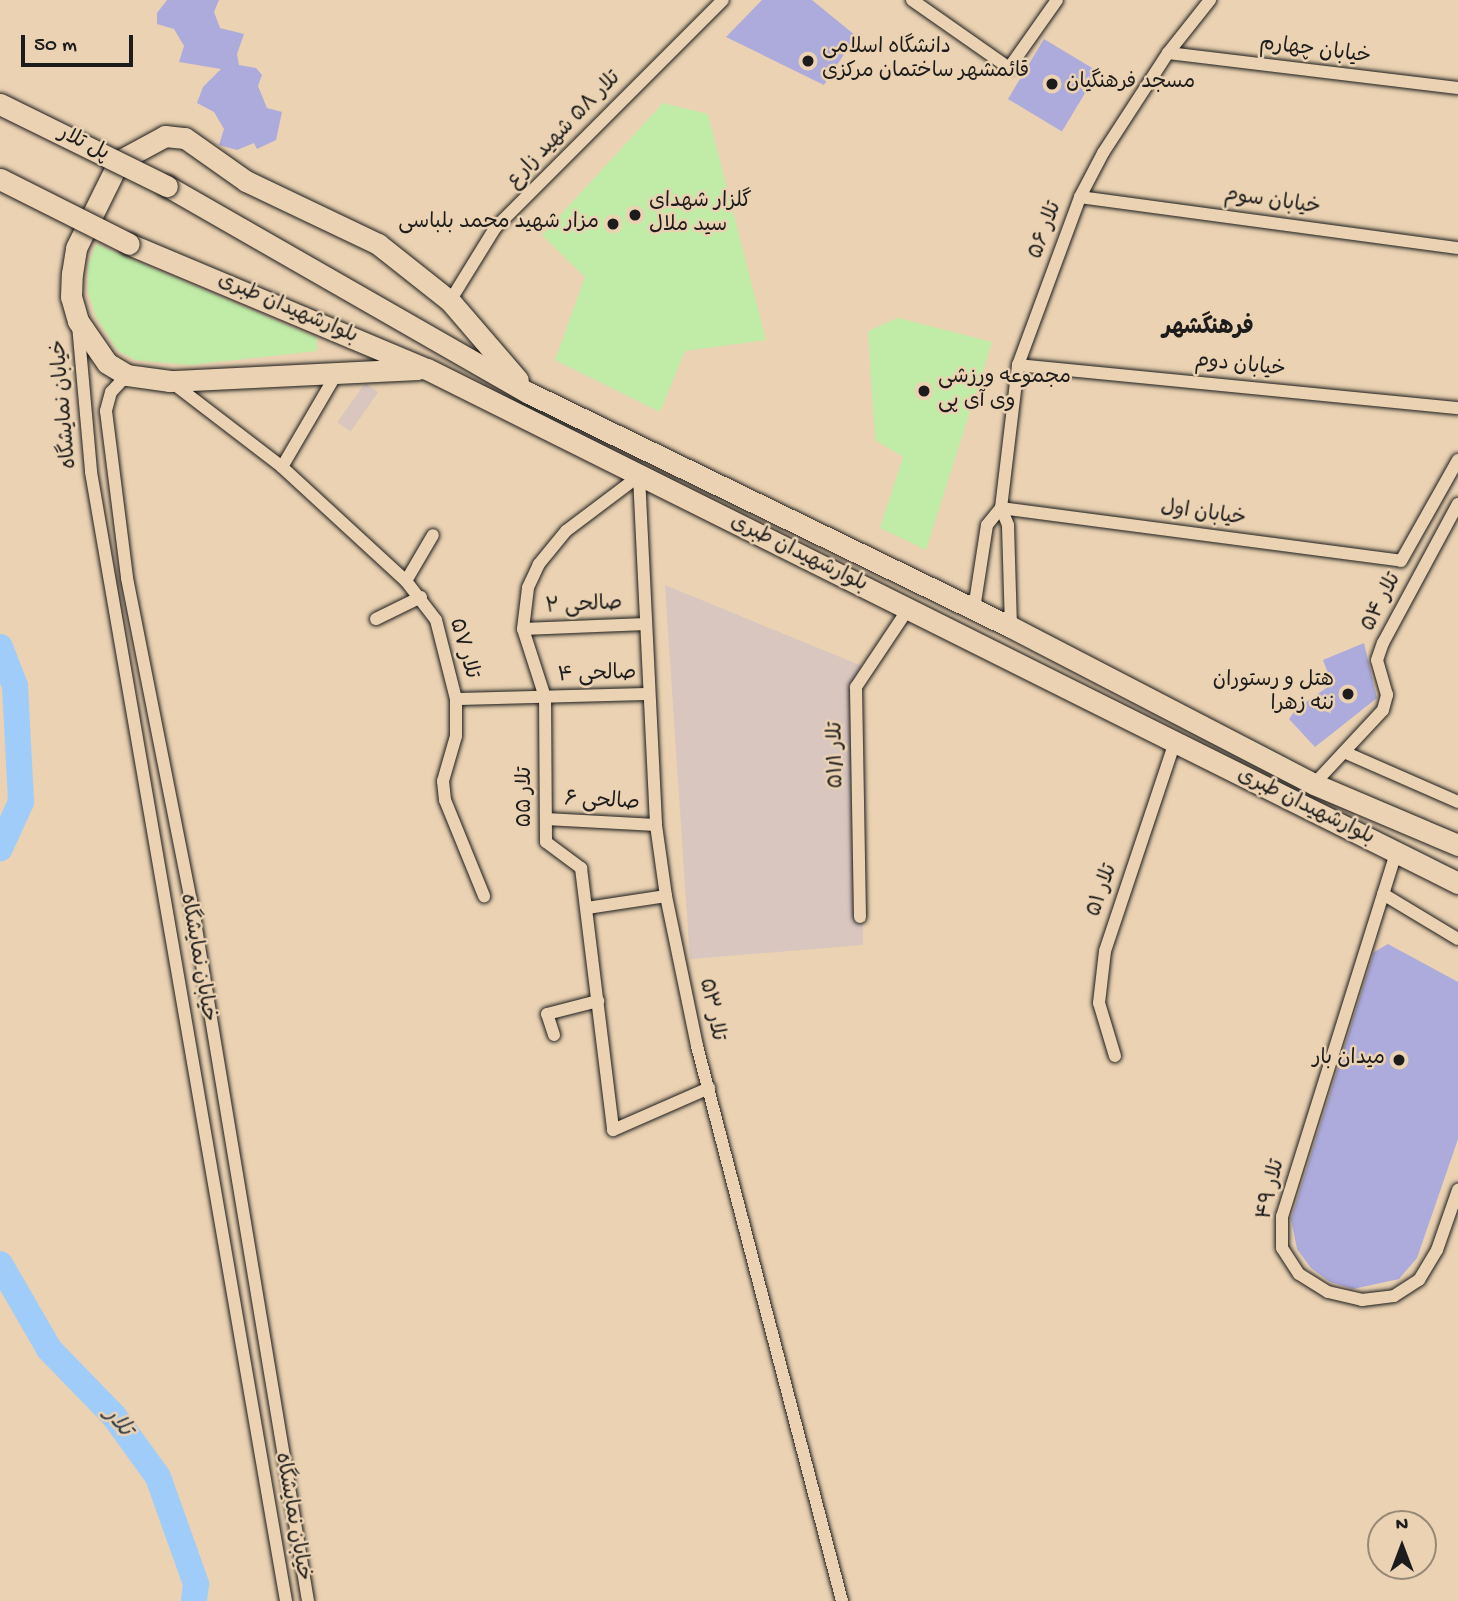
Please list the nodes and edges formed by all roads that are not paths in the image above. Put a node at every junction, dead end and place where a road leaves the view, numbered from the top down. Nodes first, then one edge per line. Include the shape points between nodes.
1 (723, 0) edge
2 (912, 0) edge
3 (1057, 0) edge
4 (1210, 0) edge
5 (1168, 53) junction
6 (1458, 88) edge
7 (0, 104) edge
8 (0, 179) edge
9 (167, 186) joint
10 (1080, 197) junction
11 (1458, 248) edge
12 (450, 301) junction
13 (78, 321) junction
14 (1017, 365) junction
15 (427, 369) junction
16 (339, 370) junction
17 (127, 375) junction
18 (170, 382) junction
19 (529, 393) junction
20 (1458, 408) edge
21 (1458, 460) edge
22 (282, 467) junction
23 (639, 476) junction
24 (1458, 504) edge
25 (1000, 508) junction
26 (433, 535) dead end
27 (405, 581) junction
28 (421, 597) junction
29 (908, 608) junction
30 (974, 609) junction
31 (376, 619) dead end
32 (646, 624) junction
33 (1011, 627) junction
34 (523, 629) junction
35 (649, 694) junction
36 (545, 697) junction
37 (456, 699) junction
38 (1175, 743) junction
39 (1344, 752) junction
40 (1314, 784) junction
41 (1458, 802) edge
42 (546, 819) junction
43 (656, 825) junction
44 (1458, 845) edge
45 (1396, 853) junction
46 (1454, 882) edge
47 (1383, 894) junction
48 (484, 896) dead end
49 (666, 896) junction
50 (587, 908) junction
51 (860, 917) dead end
52 (1458, 939) edge
53 (598, 1001) junction
54 (554, 1035) dead end
55 (1115, 1056) dead end
56 (709, 1088) junction
57 (1458, 1190) edge
58 (286, 1601) edge
59 (308, 1601) edge
60 (842, 1601) edge

1 - 12 street, تلار ۵۸ شهید زارع via 495,228
2 - 3 street via 1009,68
4 - 5 street, تلار ۵۶
5 - 6 street, خیابان چهارم
5 - 10 street, تلار ۵۶ via 1126,115
7 - 9 highway, پل تلار, bridge
8 - 15 highway, بلوارشهیدان طبری, bridge via 130,244
9 - 19 highway, بلوارشهیدان طبری
10 - 11 street, خیابان سوم
10 - 14 street, تلار ۵۶
12 - 13 highway via 378,244 246,181 185,138 165,136 119,161 98,197 76,248 71,298
12 - 19 highway
13 - 17 highway via 107,363
13 - 58 street, خیابان نمایشگاه via 90,472
14 - 20 street, خیابان دوم
14 - 25 street, تلار ۵۶
15 - 16 highway
15 - 23 highway, بلوارشهیدان طبری
16 - 18 highway
16 - 22 street
17 - 18 highway
17 - 59 street, خیابان نمایشگاه via 111,392 106,411 127,578 195,922
18 - 22 street, تلار ۵۷
19 - 30 highway, بلوارشهیدان طبری
21 - 25 street, خیابان اول via 1401,561
22 - 27 street, تلار ۵۷
23 - 29 highway, بلوارشهیدان طبری
23 - 32 street, تلار ۵۳
23 - 34 street, تلار ۵۵ via 566,531 539,564 528,588
24 - 39 street, تلار ۵۴ via 1382,643 1377,660 1387,695 1382,710
25 - 30 street via 987,525
25 - 33 street via 1008,525
26 - 27 street
27 - 28 street, تلار ۵۷
28 - 31 street
28 - 37 street, تلار ۵۷ via 444,642
29 - 38 highway, بلوارشهیدان طبری
29 - 51 street, تلار ۵۱/۱ via 856,688
30 - 33 highway, بلوارشهیدان طبری
32 - 34 street, صالحی ۲
32 - 35 street, تلار ۵۳
33 - 40 highway, بلوارشهیدان طبری
34 - 36 street, تلار ۵۵
35 - 36 street, صالحی ۴
35 - 43 street, تلار ۵۳
36 - 37 street, صالحی ۴
36 - 42 street, تلار ۵۵
37 - 48 street, تلار ۵۷ via 456,736 443,781 445,800
38 - 45 highway, بلوارشهیدان طبری
38 - 55 street, تلار ۵۱ via 1105,951 1099,1003
39 - 40 street, تلار ۵۴
39 - 41 street
40 - 44 highway, بلوارشهیدان طبری
42 - 43 street, صالحی ۶
42 - 50 street, تلار ۵۵ via 546,842 581,868
43 - 49 street, تلار ۵۳
45 - 46 highway, بلوارشهیدان طبری
45 - 47 street, تلار ۴۹
47 - 52 street
47 - 57 street, تلار ۴۹ via 1282,1216 1282,1248 1299,1274 1328,1292 1362,1300 1394,1296 1419,1280
49 - 50 street
49 - 56 street, تلار ۵۳
50 - 53 street, تلار ۵۵
53 - 54 street via 547,1014
53 - 56 street, تلار ۵۵ via 613,1130
56 - 60 street, تلار ۵۳

